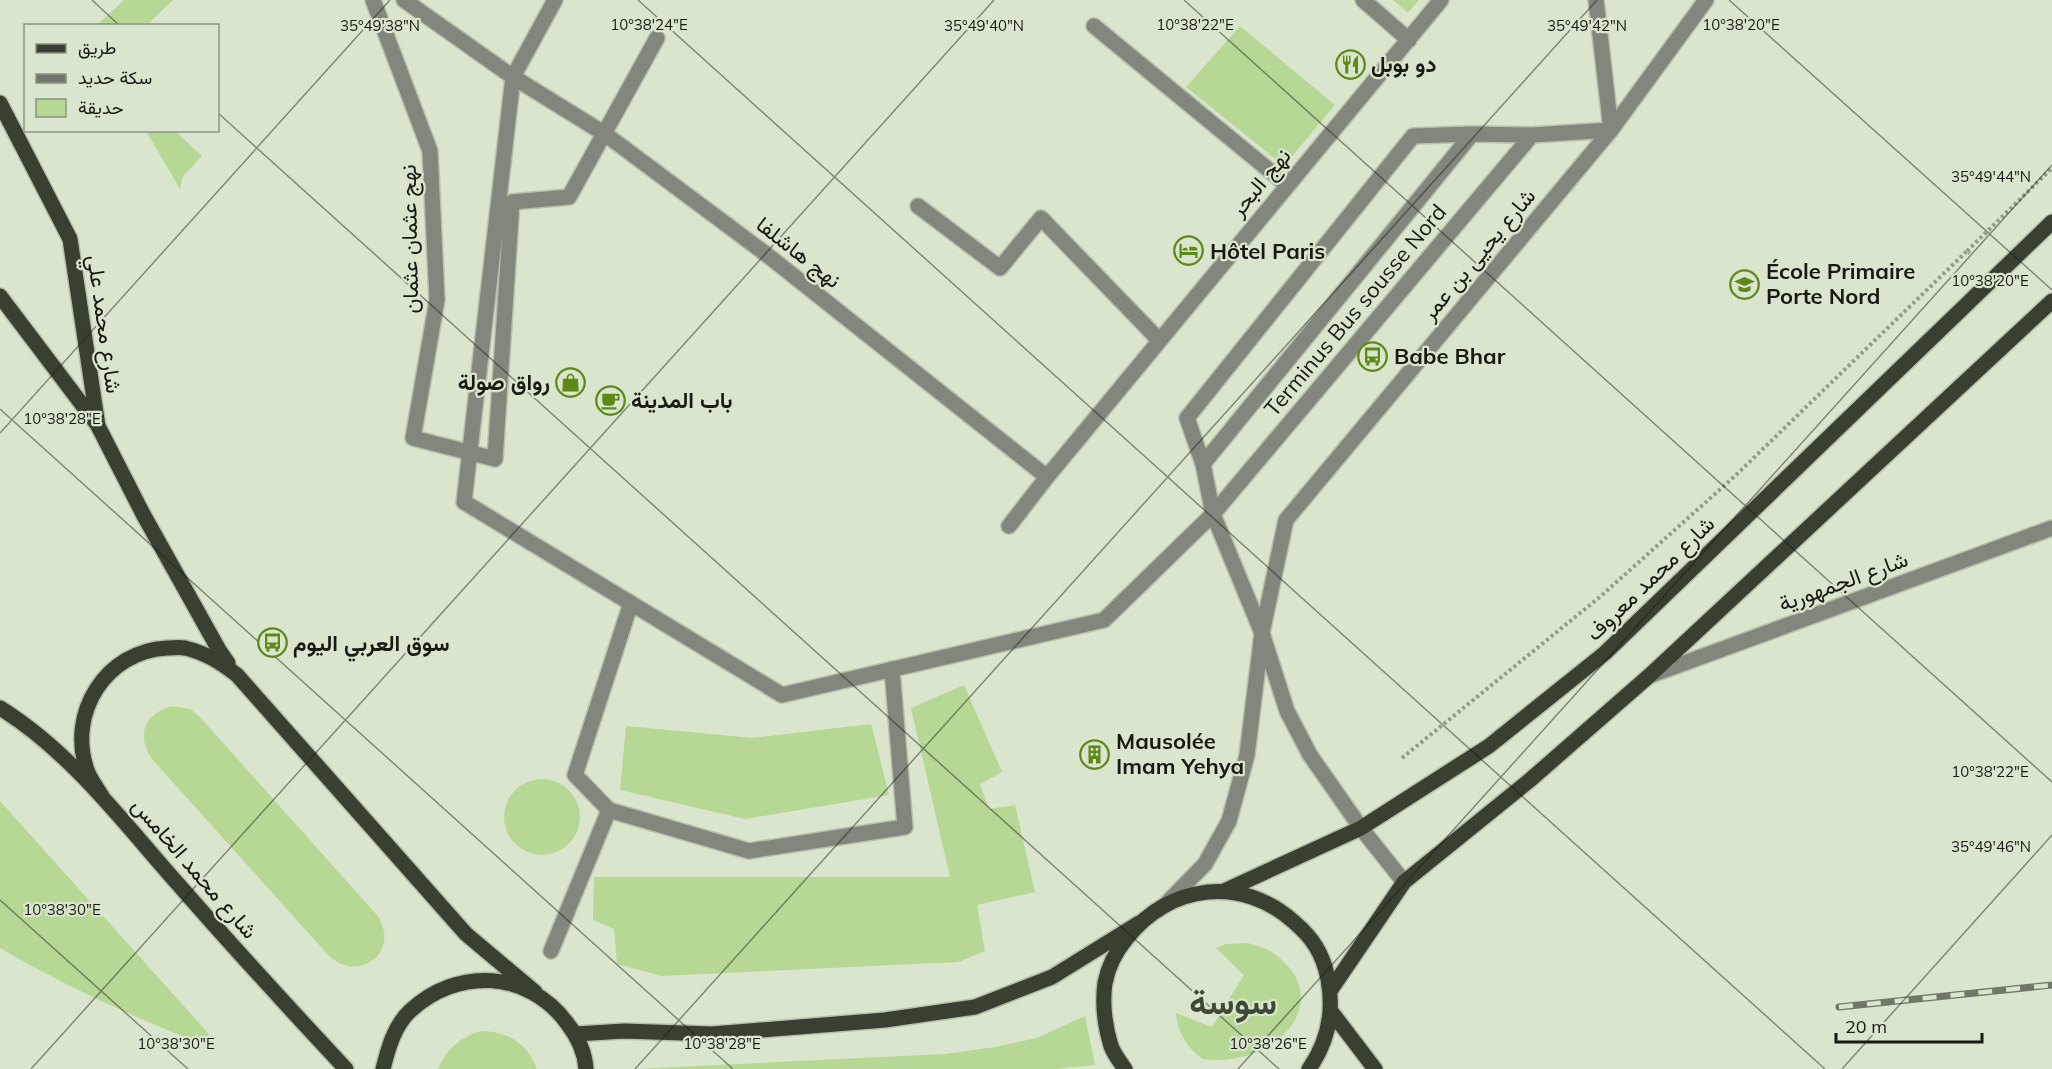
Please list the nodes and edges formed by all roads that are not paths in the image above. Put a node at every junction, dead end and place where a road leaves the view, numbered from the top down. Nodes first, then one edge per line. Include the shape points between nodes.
1 (373, 0) edge
2 (404, 0) edge
3 (555, 0) edge
4 (1363, 0) edge
5 (1441, 0) edge
6 (1596, 0) edge
7 (1706, 0) edge
8 (1094, 26) dead end
9 (657, 38) dead end
10 (1408, 40) junction
11 (513, 77) junction
12 (0, 103) edge
13 (1611, 130) junction
14 (605, 134) junction
15 (1472, 134) junction
16 (1532, 135) junction
17 (1287, 185) junction
18 (918, 206) dead end
19 (2052, 222) edge
20 (0, 297) edge
21 (2052, 301) edge
22 (1159, 340) junction
23 (98, 426) junction
24 (470, 453) junction
25 (1203, 464) junction
26 (1047, 477) junction
27 (1213, 514) junction
28 (1009, 526) dead end
29 (2052, 528) edge
30 (631, 603) junction
31 (1262, 633) junction
32 (892, 669) junction
33 (237, 675) junction
34 (1649, 676) junction
35 (0, 708) edge
36 (103, 798) junction
37 (609, 810) junction
38 (1361, 828) junction
39 (1404, 882) junction
40 (1224, 891) junction
41 (1167, 903) junction
42 (1139, 922) junction
43 (551, 951) dead end
44 (1330, 991) junction
45 (535, 992) junction
46 (1330, 1010) junction
47 (576, 1034) junction
48 (346, 1069) edge
49 (383, 1069) edge
50 (586, 1069) edge
51 (1125, 1069) edge
52 (1309, 1069) edge
53 (1374, 1069) edge

1 - 24 street, نهج عثمان عثمان via 430,151 437,300 413,438
2 - 11 street, نهج هاشلفا
3 - 11 street
4 - 10 street
5 - 10 street, نهج البحر
6 - 13 street
7 - 13 street, شارع يحيى بن عمر
8 - 17 street
9 - 14 street
10 - 17 street, نهج البحر
11 - 14 street, نهج هاشلفا
11 - 24 street
12 - 23 main road, شارع محمد علي via 70,239
13 - 16 street
13 - 31 street, شارع يحيى بن عمر via 1286,520
14 - 24 street, نهج عثمان عثمان via 569,197 512,202 495,459
14 - 26 street, نهج هاشلفا via 766,254
15 - 16 street
15 - 25 street, Terminus Bus sousse Nord
15 - 25 street via 1413,136 1187,418
16 - 27 street, Terminus Bus sousse Nord
17 - 22 street, نهج البحر
18 - 22 street via 1000,268 1041,218
19 - 38 main road, شارع محمد معروف via 1605,653 1489,746
20 - 23 main road
21 - 34 main road
22 - 26 street, نهج البحر
23 - 33 main road, شارع محمد علي via 155,537
24 - 30 street, Terminus Bus sousse Nord via 464,502
25 - 27 street
26 - 28 street, نهج البحر
27 - 31 street
27 - 32 street, Terminus Bus sousse Nord via 1104,620
29 - 34 street, شارع الجمهورية
30 - 32 street, Terminus Bus sousse Nord via 782,695
30 - 37 street via 575,775
31 - 38 street via 1287,711 1310,755
31 - 41 street, شارع يحيى بن عمر via 1247,755 1229,821 1206,864
32 - 37 street via 905,827 749,851
33 - 36 main road via 213,657 183,647 151,649 123,661 99,682 85,711 81,740 87,771
33 - 45 main road via 466,934
34 - 39 main road via 1530,780
35 - 36 main road, شارع محمد الخامس via 57,752
36 - 48 main road, شارع محمد الخامس
37 - 43 street
38 - 39 street
38 - 40 main road, شارع محمد معروف
39 - 44 main road
40 - 41 main road via 1195,893
40 - 44 main road via 1256,897 1281,910 1305,931 1324,959
41 - 42 main road
42 - 47 main road via 1052,977 975,1007 885,1020 712,1034
42 - 51 main road via 1118,950 1106,981 1104,1015 1112,1048
44 - 46 main road
45 - 47 main road via 558,1010
45 - 49 main road via 502,981 468,980 435,992 408,1012 390,1042
46 - 52 main road via 1318,1056
46 - 53 main road
47 - 50 main road

